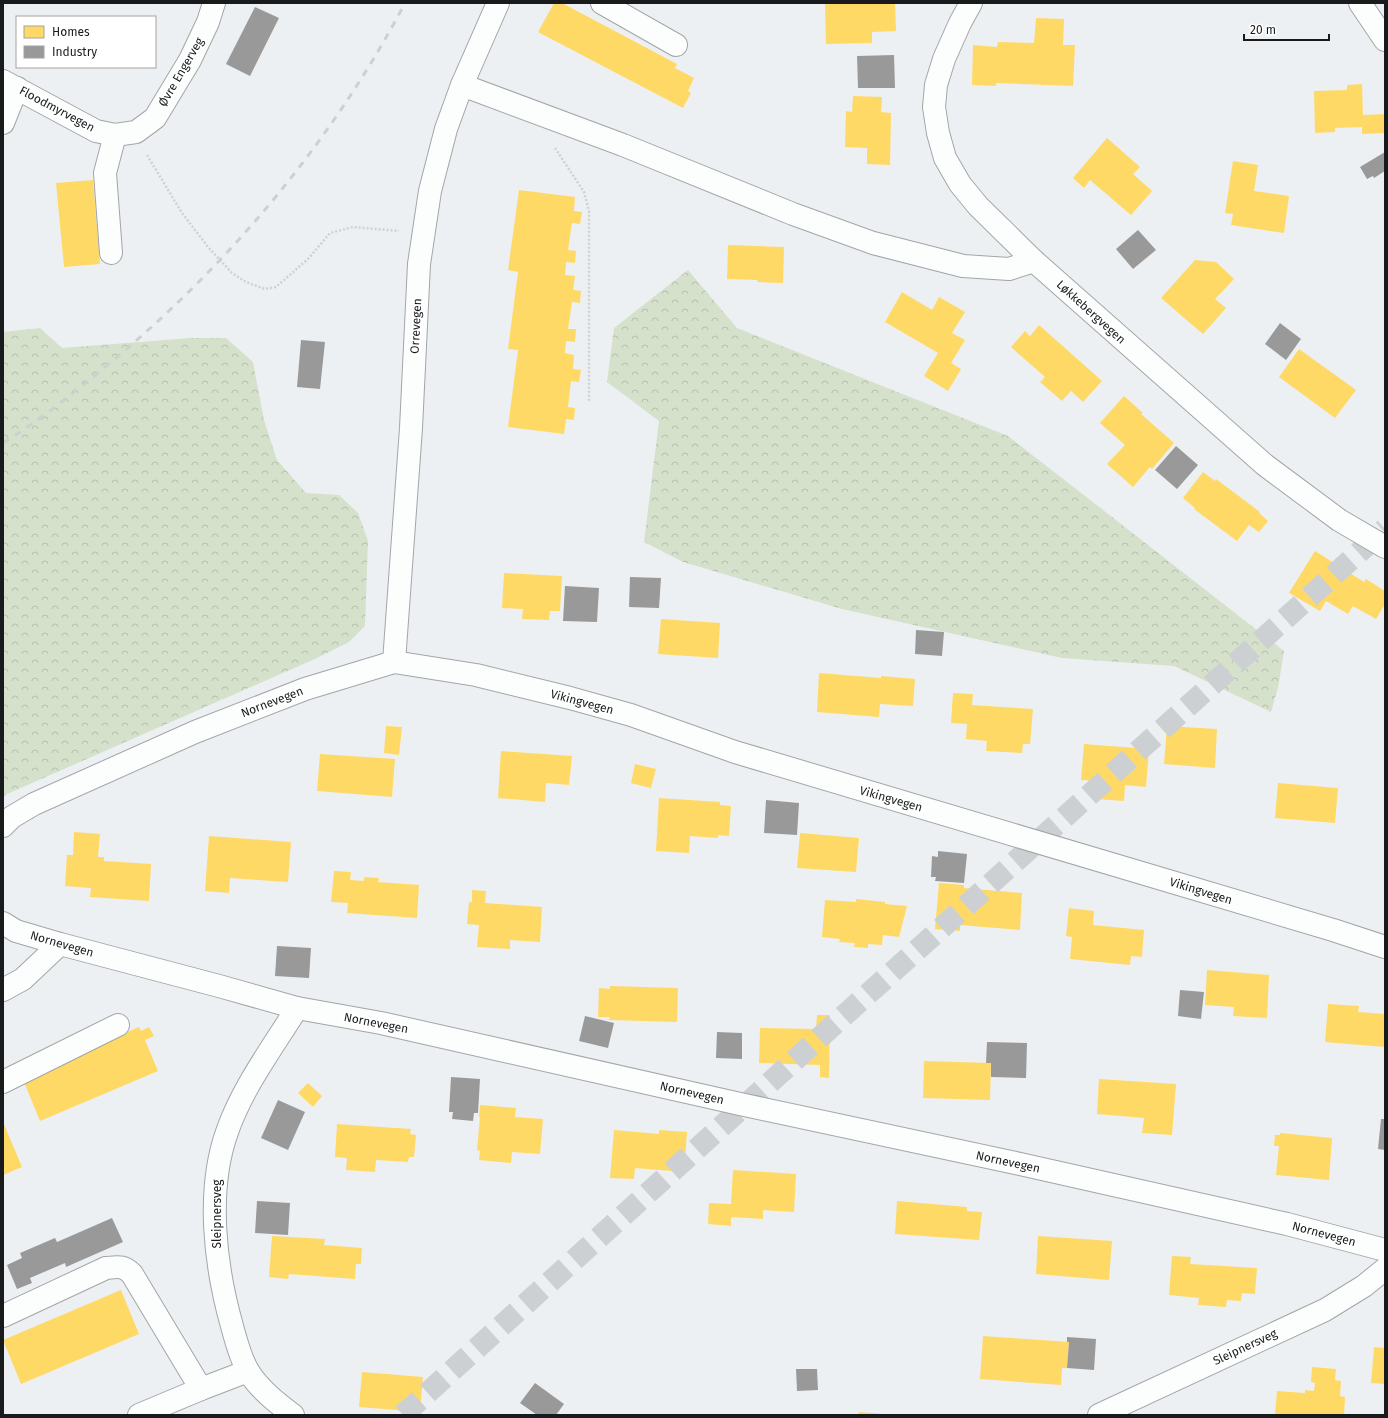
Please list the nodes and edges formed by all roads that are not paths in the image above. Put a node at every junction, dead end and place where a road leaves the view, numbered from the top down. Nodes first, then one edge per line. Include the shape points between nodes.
1 (214, 3) edge
2 (498, 3) edge
3 (602, 3) edge
4 (971, 3) edge
5 (1360, 3) edge
6 (1385, 40) edge
7 (676, 45) dead end
8 (10, 84) edge
9 (462, 85) junction
10 (3, 124) edge
11 (126, 134) junction
12 (110, 253) dead end
13 (1034, 261) junction
14 (1385, 547) edge
15 (394, 662) junction
16 (3, 826) edge
17 (3, 923) edge
18 (60, 944) junction
19 (1385, 947) edge
20 (3, 990) edge
21 (297, 1008) junction
22 (118, 1025) dead end
23 (3, 1082) edge
24 (1385, 1250) edge
25 (1385, 1270) edge
26 (3, 1316) edge
27 (248, 1371) junction
28 (201, 1389) junction
29 (139, 1415) edge
30 (293, 1415) edge
31 (1099, 1415) edge

1 - 11 street, Øvre Engerveg via 190,60 155,118
2 - 9 street, Orrevegen
3 - 7 street
4 - 13 street, Løkkebergvegen via 944,59 936,85 934,107 938,133 946,158 960,184 978,206
5 - 6 street
8 - 10 street
8 - 11 street, Floodmyrvegen via 96,131
9 - 13 street via 873,243 963,266 1009,269
9 - 15 street, Orrevegen via 446,130 430,191 419,264
11 - 12 street via 105,173
13 - 14 street, Løkkebergvegen via 1265,465 1339,520
15 - 16 street, Nornevegen via 305,689 195,732 34,804 12,816
15 - 19 street, Vikingvegen via 476,675 624,713 735,752
17 - 18 street, Nornevegen via 16,931
18 - 20 street via 23,979
18 - 21 street, Nornevegen
21 - 24 street, Nornevegen via 381,1023 1028,1166 1287,1224
21 - 27 street, Sleipnersveg via 251,1082 227,1131 217,1180 217,1253 226,1307
22 - 23 street
25 - 31 street, Sleipnersveg via 1325,1310
26 - 28 street via 106,1268 127,1268
27 - 28 street
27 - 30 street, Sleipnersveg via 266,1393
28 - 29 street

